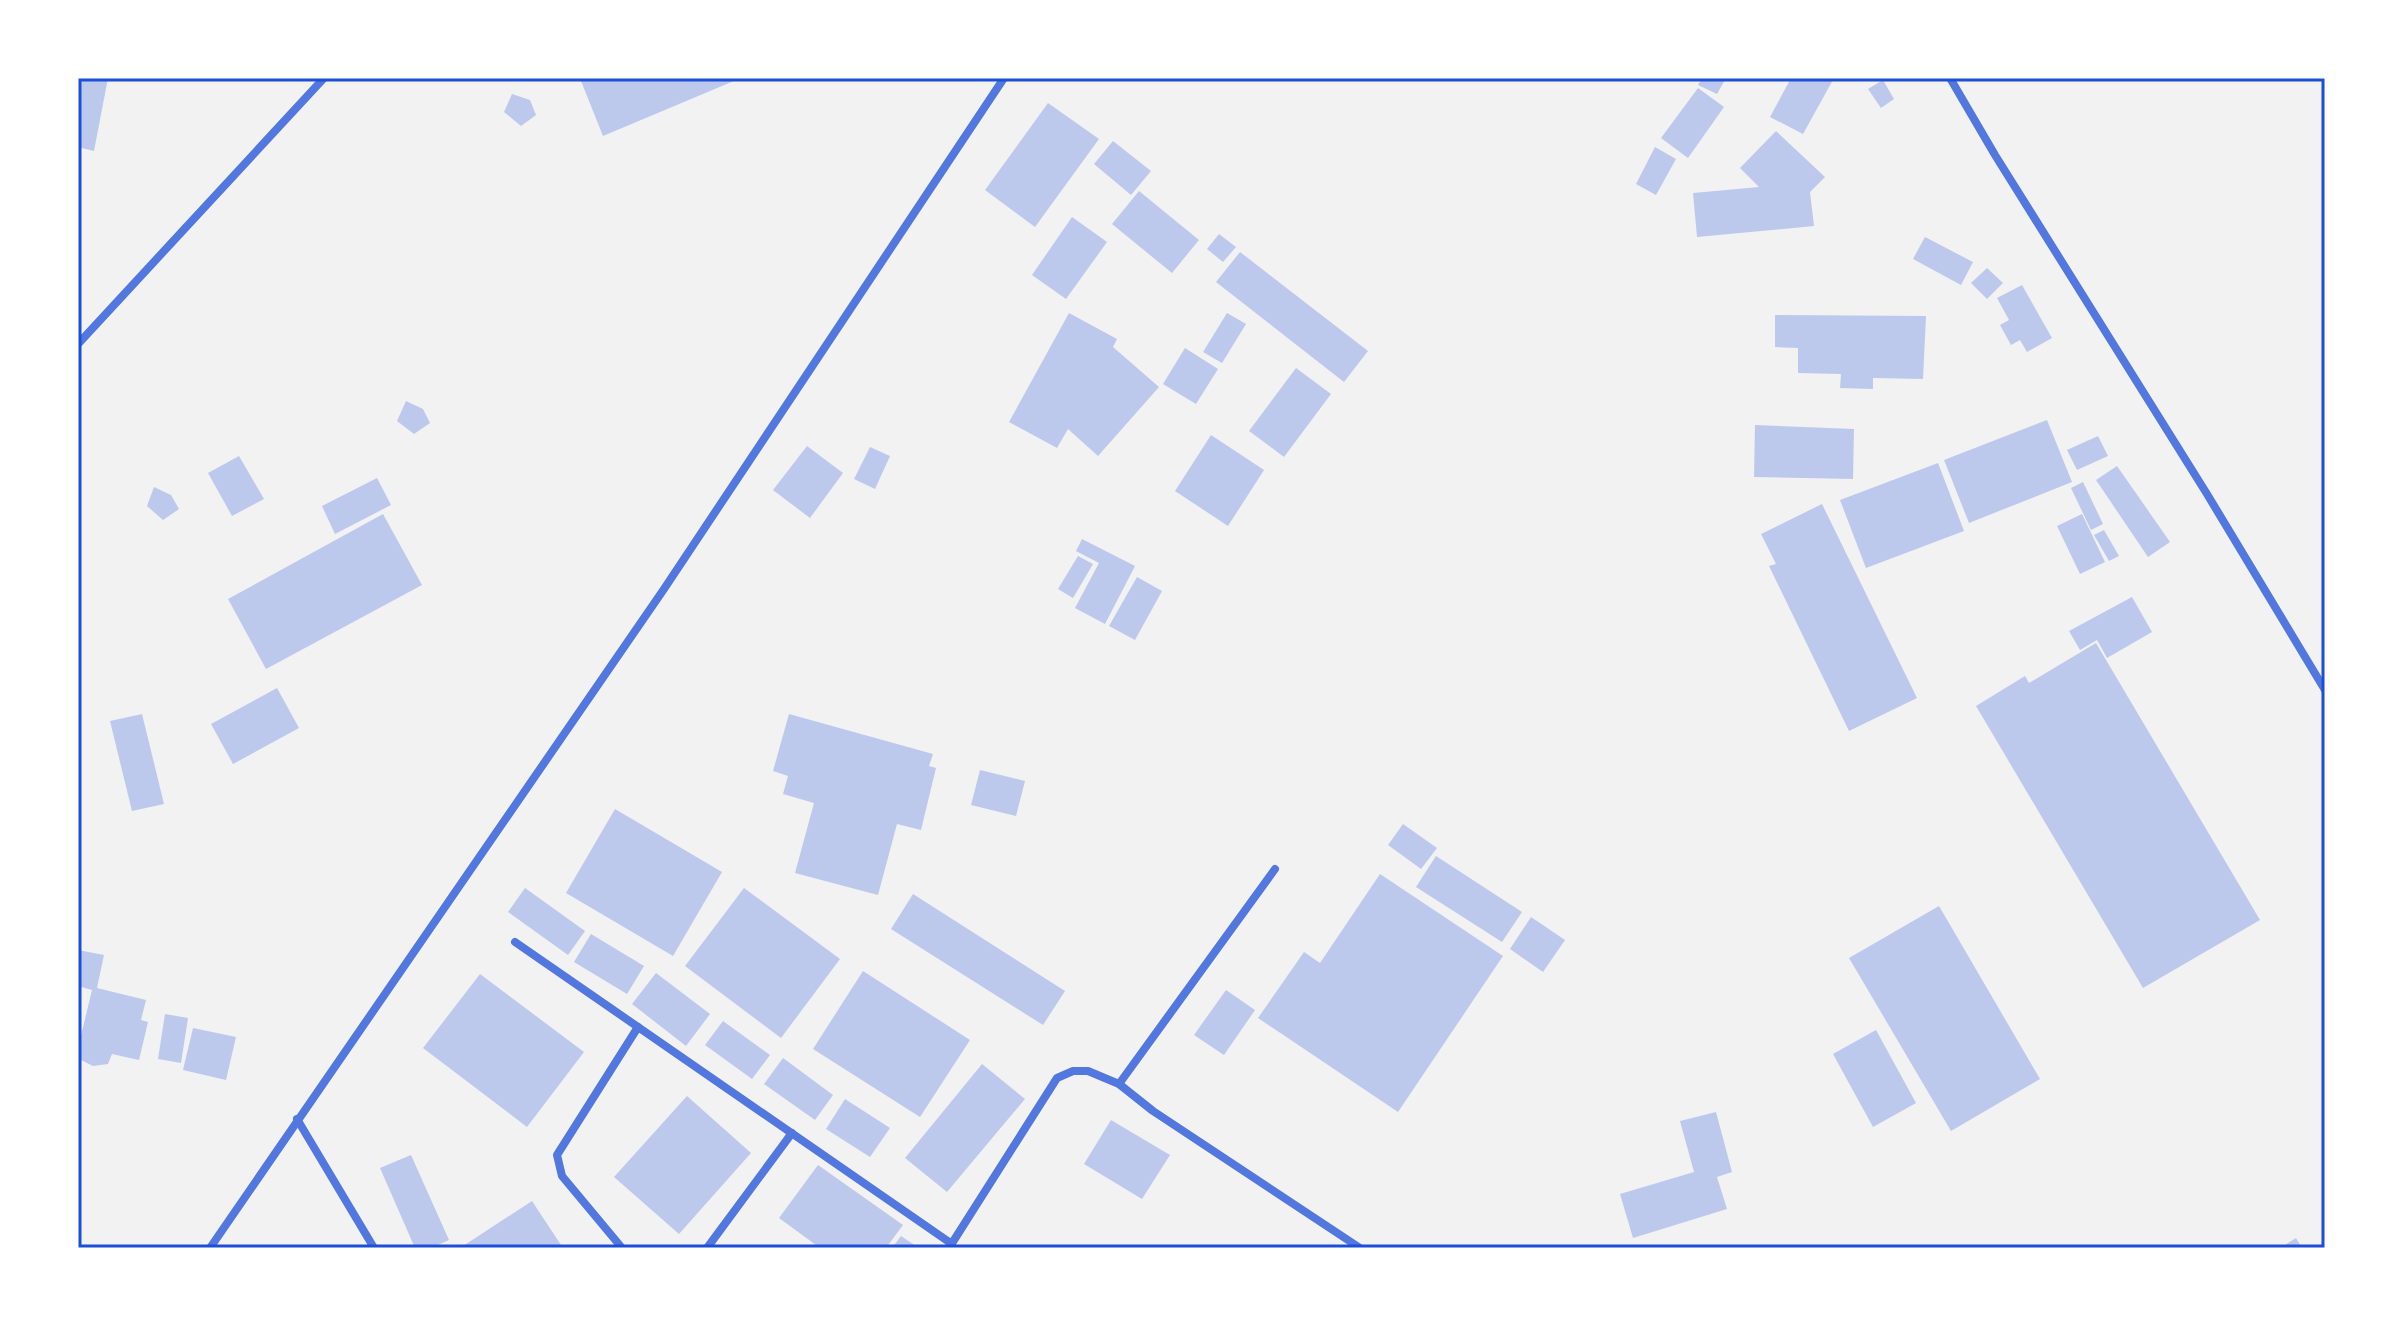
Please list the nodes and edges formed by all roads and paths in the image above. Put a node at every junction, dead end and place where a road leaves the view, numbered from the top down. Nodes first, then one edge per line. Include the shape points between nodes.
1 (324, 78) edge
2 (1004, 78) edge
3 (1950, 78) edge
4 (78, 344) edge
5 (2325, 690) edge
6 (1275, 869) dead end
7 (515, 942) dead end
8 (638, 1027) junction
9 (1119, 1084) junction
10 (297, 1119) junction
11 (792, 1133) junction
12 (950, 1246) edge
13 (210, 1248) edge
14 (374, 1248) edge
15 (622, 1248) edge
16 (707, 1248) edge
17 (1360, 1248) edge

1 - 4 street
2 - 10 street via 664,589
3 - 5 street
6 - 9 street
7 - 8 street
8 - 11 street
8 - 15 street via 557,1155 562,1176
9 - 12 street via 1088,1071 1057,1078
9 - 17 street
10 - 13 street
10 - 14 street
11 - 12 street
11 - 16 street

